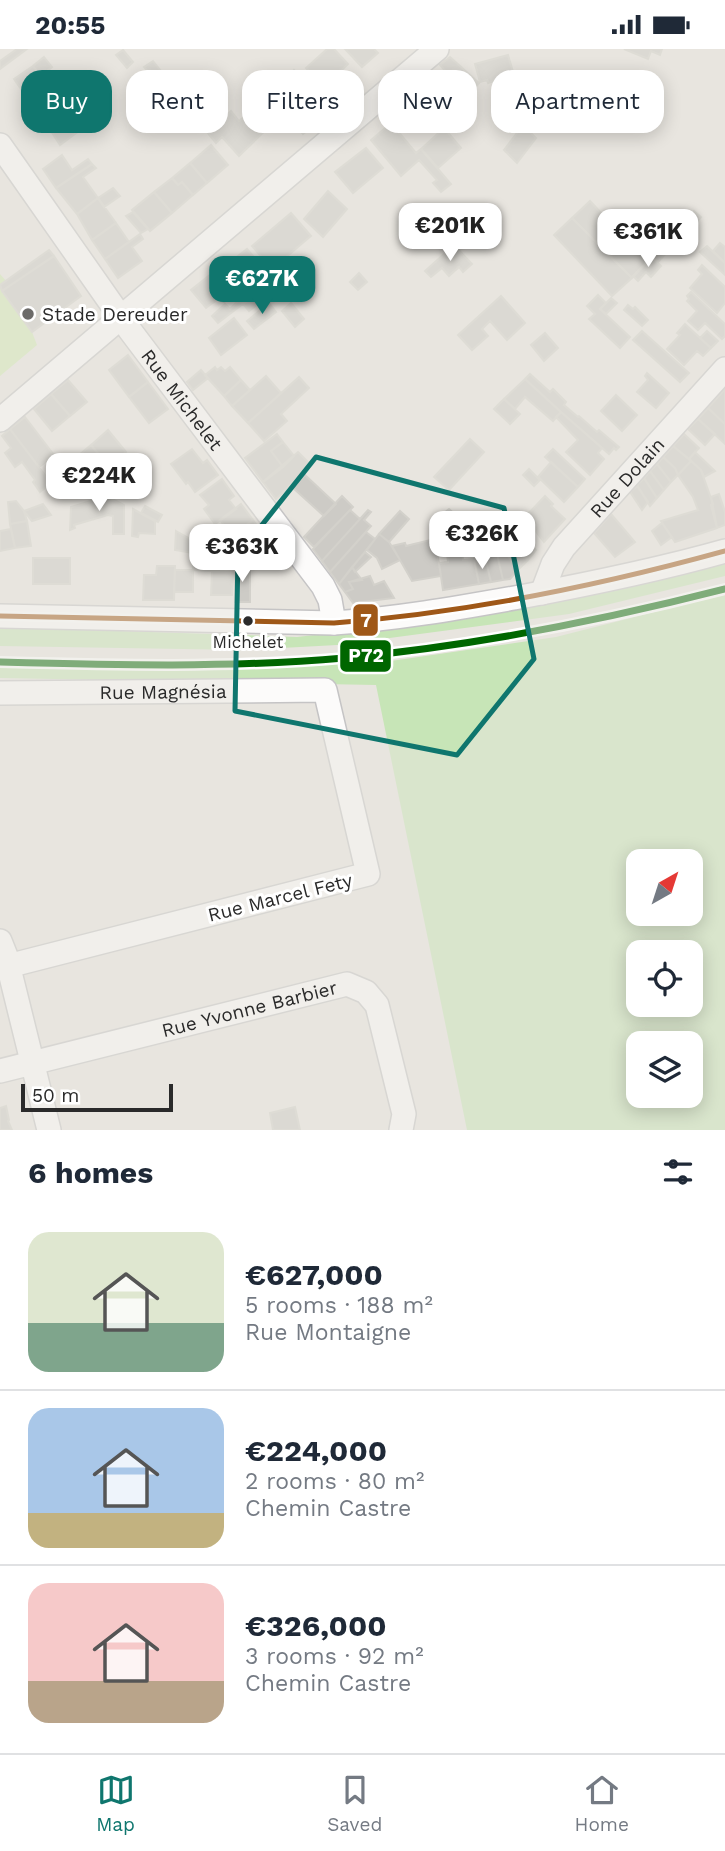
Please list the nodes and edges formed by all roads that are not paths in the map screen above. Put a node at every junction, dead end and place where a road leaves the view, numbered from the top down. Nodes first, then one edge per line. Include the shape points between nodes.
1 (437, 49) edge
2 (0, 145) edge
3 (121, 317) junction
4 (725, 369) edge
5 (0, 420) edge
6 (725, 551) edge
7 (542, 593) junction
8 (0, 616) edge
9 (334, 623) junction
10 (325, 690) joint
11 (0, 693) edge
12 (0, 941) edge
13 (8, 966) junction
14 (32, 1063) junction
15 (0, 1071) edge
16 (49, 1130) edge
17 (401, 1130) edge

1 - 3 street
2 - 3 street, Rue Michelet
3 - 5 street
3 - 9 street, Rue Michelet via 323,586
4 - 7 street, Rue Dolain via 564,547
6 - 7 street
7 - 9 street via 406,618
8 - 9 street
10 - 11 street, Rue Magnésia
10 - 13 street, Rue Marcel Fety via 368,874
12 - 13 street
13 - 14 street
14 - 15 street, Rue Yvonne Barbier
14 - 16 street
14 - 17 street, Rue Yvonne Barbier via 347,984 366,992 377,1005 404,1114

